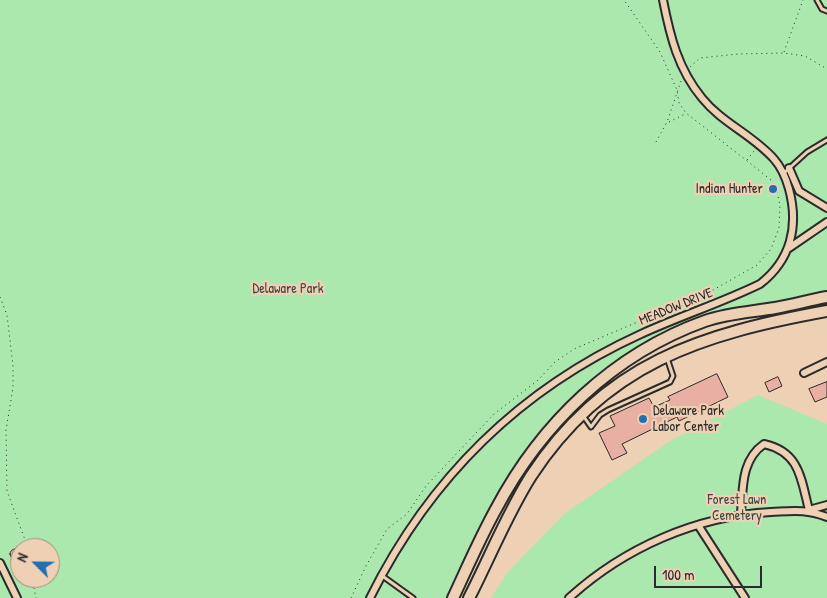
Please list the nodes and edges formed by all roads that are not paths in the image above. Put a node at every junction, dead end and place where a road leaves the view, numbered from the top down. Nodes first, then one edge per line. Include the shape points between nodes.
1 (663, 0) edge
2 (817, 0) edge
3 (827, 11) edge
4 (827, 140) edge
5 (787, 170) junction
6 (827, 208) edge
7 (827, 222) edge
8 (789, 248) junction
9 (827, 297) edge
10 (827, 311) edge
11 (666, 356) junction
12 (827, 362) edge
13 (804, 373) dead end
14 (582, 414) junction
15 (827, 505) edge
16 (809, 510) junction
17 (741, 514) junction
18 (827, 517) edge
19 (698, 525) junction
20 (0, 563) edge
21 (381, 576) junction
22 (0, 578) edge
23 (10, 583) joint
24 (370, 598) edge
25 (413, 598) edge
26 (453, 598) edge
27 (469, 598) edge
28 (569, 598) edge
29 (745, 598) edge

1 - 5 street, MEADOW DRIVE via 675,52 685,73 714,111
2 - 3 lane
4 - 5 lane
5 - 6 street via 799,191
5 - 8 street, MEADOW DRIVE via 794,208
7 - 8 street
8 - 21 street, MEADOW DRIVE via 779,267 760,284 615,347 535,396 476,446 430,498
9 - 26 highway via 706,321 624,360 601,378 546,434 513,480
10 - 11 highway via 726,332
11 - 14 highway via 636,372
11 - 14 lane via 673,376 670,382 608,410 591,427
12 - 13 street
14 - 27 highway via 531,477
15 - 16 street
16 - 17 street
16 - 17 street via 792,458 779,448 764,444 752,452 743,479
16 - 18 street
17 - 19 street
19 - 28 street via 639,548 594,575
19 - 29 street
20 - 23 street
21 - 24 street, MEADOW DRIVE
21 - 25 lane
22 - 23 street

